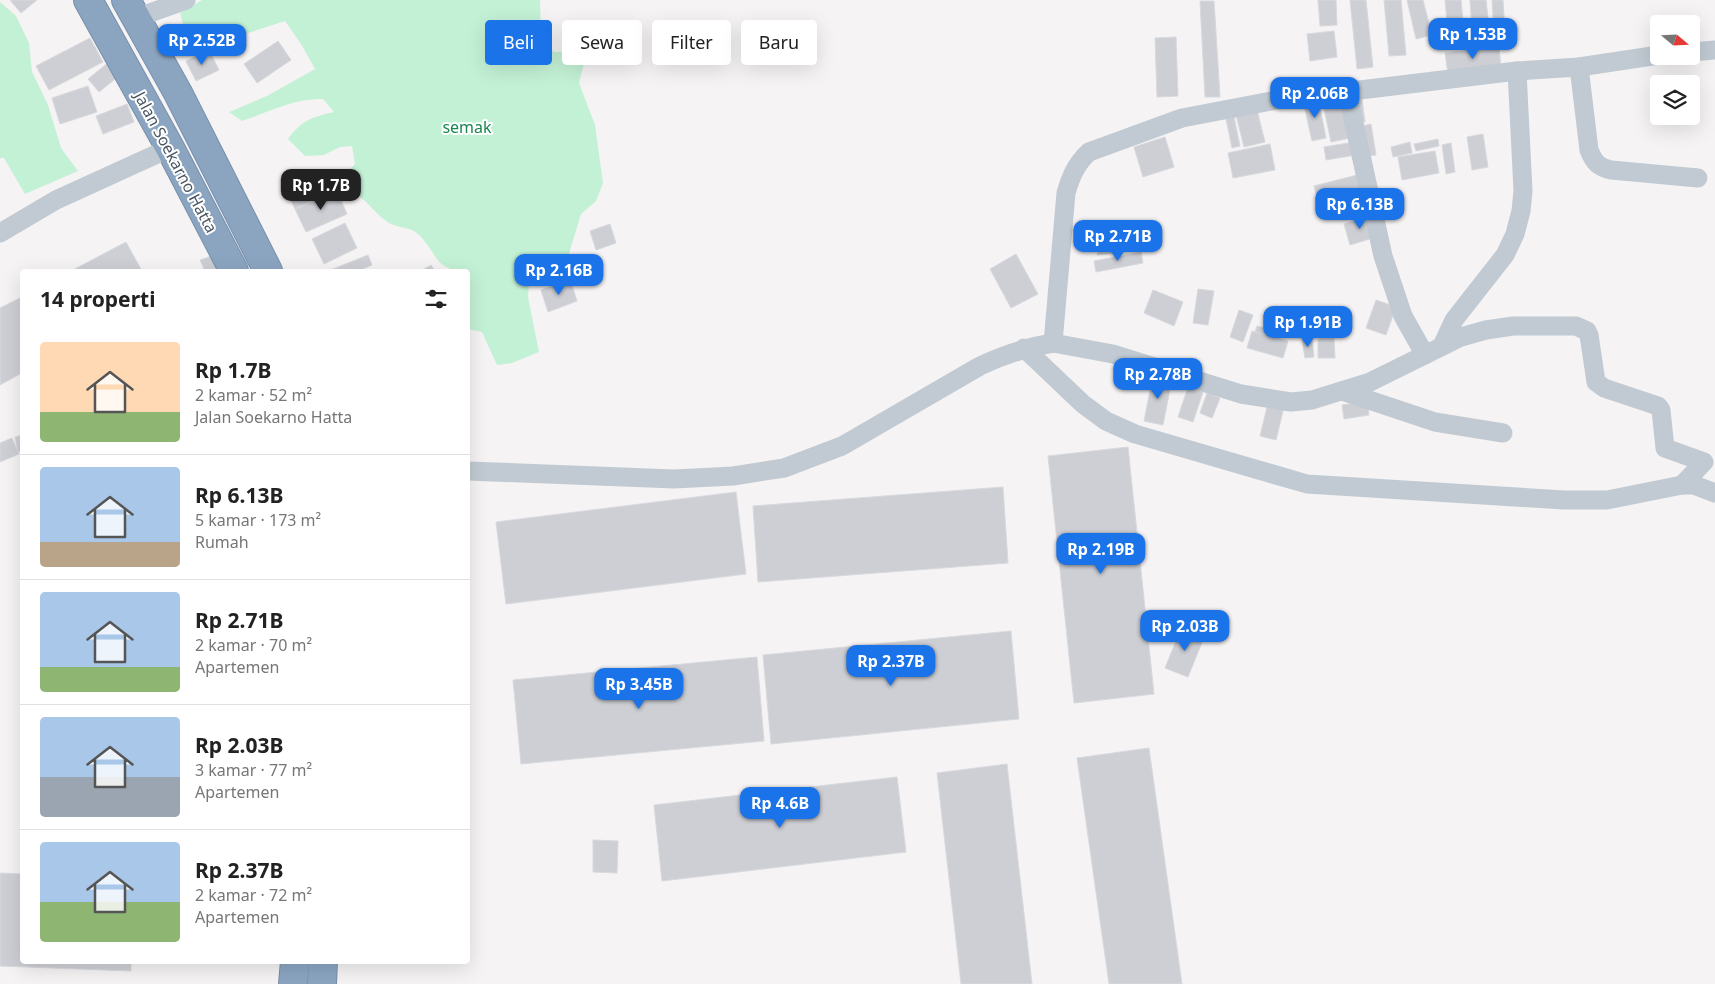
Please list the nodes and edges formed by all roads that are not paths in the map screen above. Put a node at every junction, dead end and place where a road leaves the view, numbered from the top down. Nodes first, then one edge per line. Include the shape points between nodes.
1 (88, 0) edge
2 (186, 0) edge
3 (131, 9) edge
4 (1715, 50) edge
5 (1700, 51) edge
6 (1650, 56) edge
7 (1578, 67) junction
8 (1517, 71) junction
9 (1347, 91) junction
10 (170, 148) junction
11 (1698, 178) dead end
12 (0, 233) edge
13 (233, 269) edge
14 (267, 269) edge
15 (1053, 343) junction
16 (1442, 346) junction
17 (1024, 348) junction
18 (1425, 355) junction
19 (1342, 391) junction
20 (1503, 433) dead end
21 (1709, 457) edge
22 (473, 468) edge
23 (1682, 485) junction
24 (1715, 493) edge
25 (295, 964) edge
26 (323, 964) edge
27 (293, 984) edge
28 (322, 984) edge

1 - 10 highway, Jalan Soekarno Hatta
2 - 3 street
3 - 14 highway, Jalan Soekarno Hatta via 178,93
4 - 5 street
6 - 7 street
7 - 8 street
7 - 11 street via 1589,150 1594,162 1611,170
8 - 9 street
8 - 16 street via 1523,191 1515,234 1505,255 1454,320
9 - 15 street via 1182,118 1089,152 1078,162 1066,193
9 - 18 street via 1383,256 1403,316
10 - 12 street via 56,200
10 - 13 highway, Jalan Soekarno Hatta
15 - 17 street
15 - 19 street via 1113,354 1265,399 1312,400
16 - 18 street
16 - 21 street via 1461,337 1513,326 1582,328 1589,335 1596,382 1604,388 1658,406 1665,448
17 - 22 street via 980,366 842,446 784,468 733,476 674,479
17 - 23 street via 1083,404 1106,421 1135,434 1307,484 1564,500 1607,500
18 - 19 street via 1395,371
19 - 20 street via 1435,422
21 - 23 street
23 - 24 street
25 - 27 highway
26 - 28 highway

